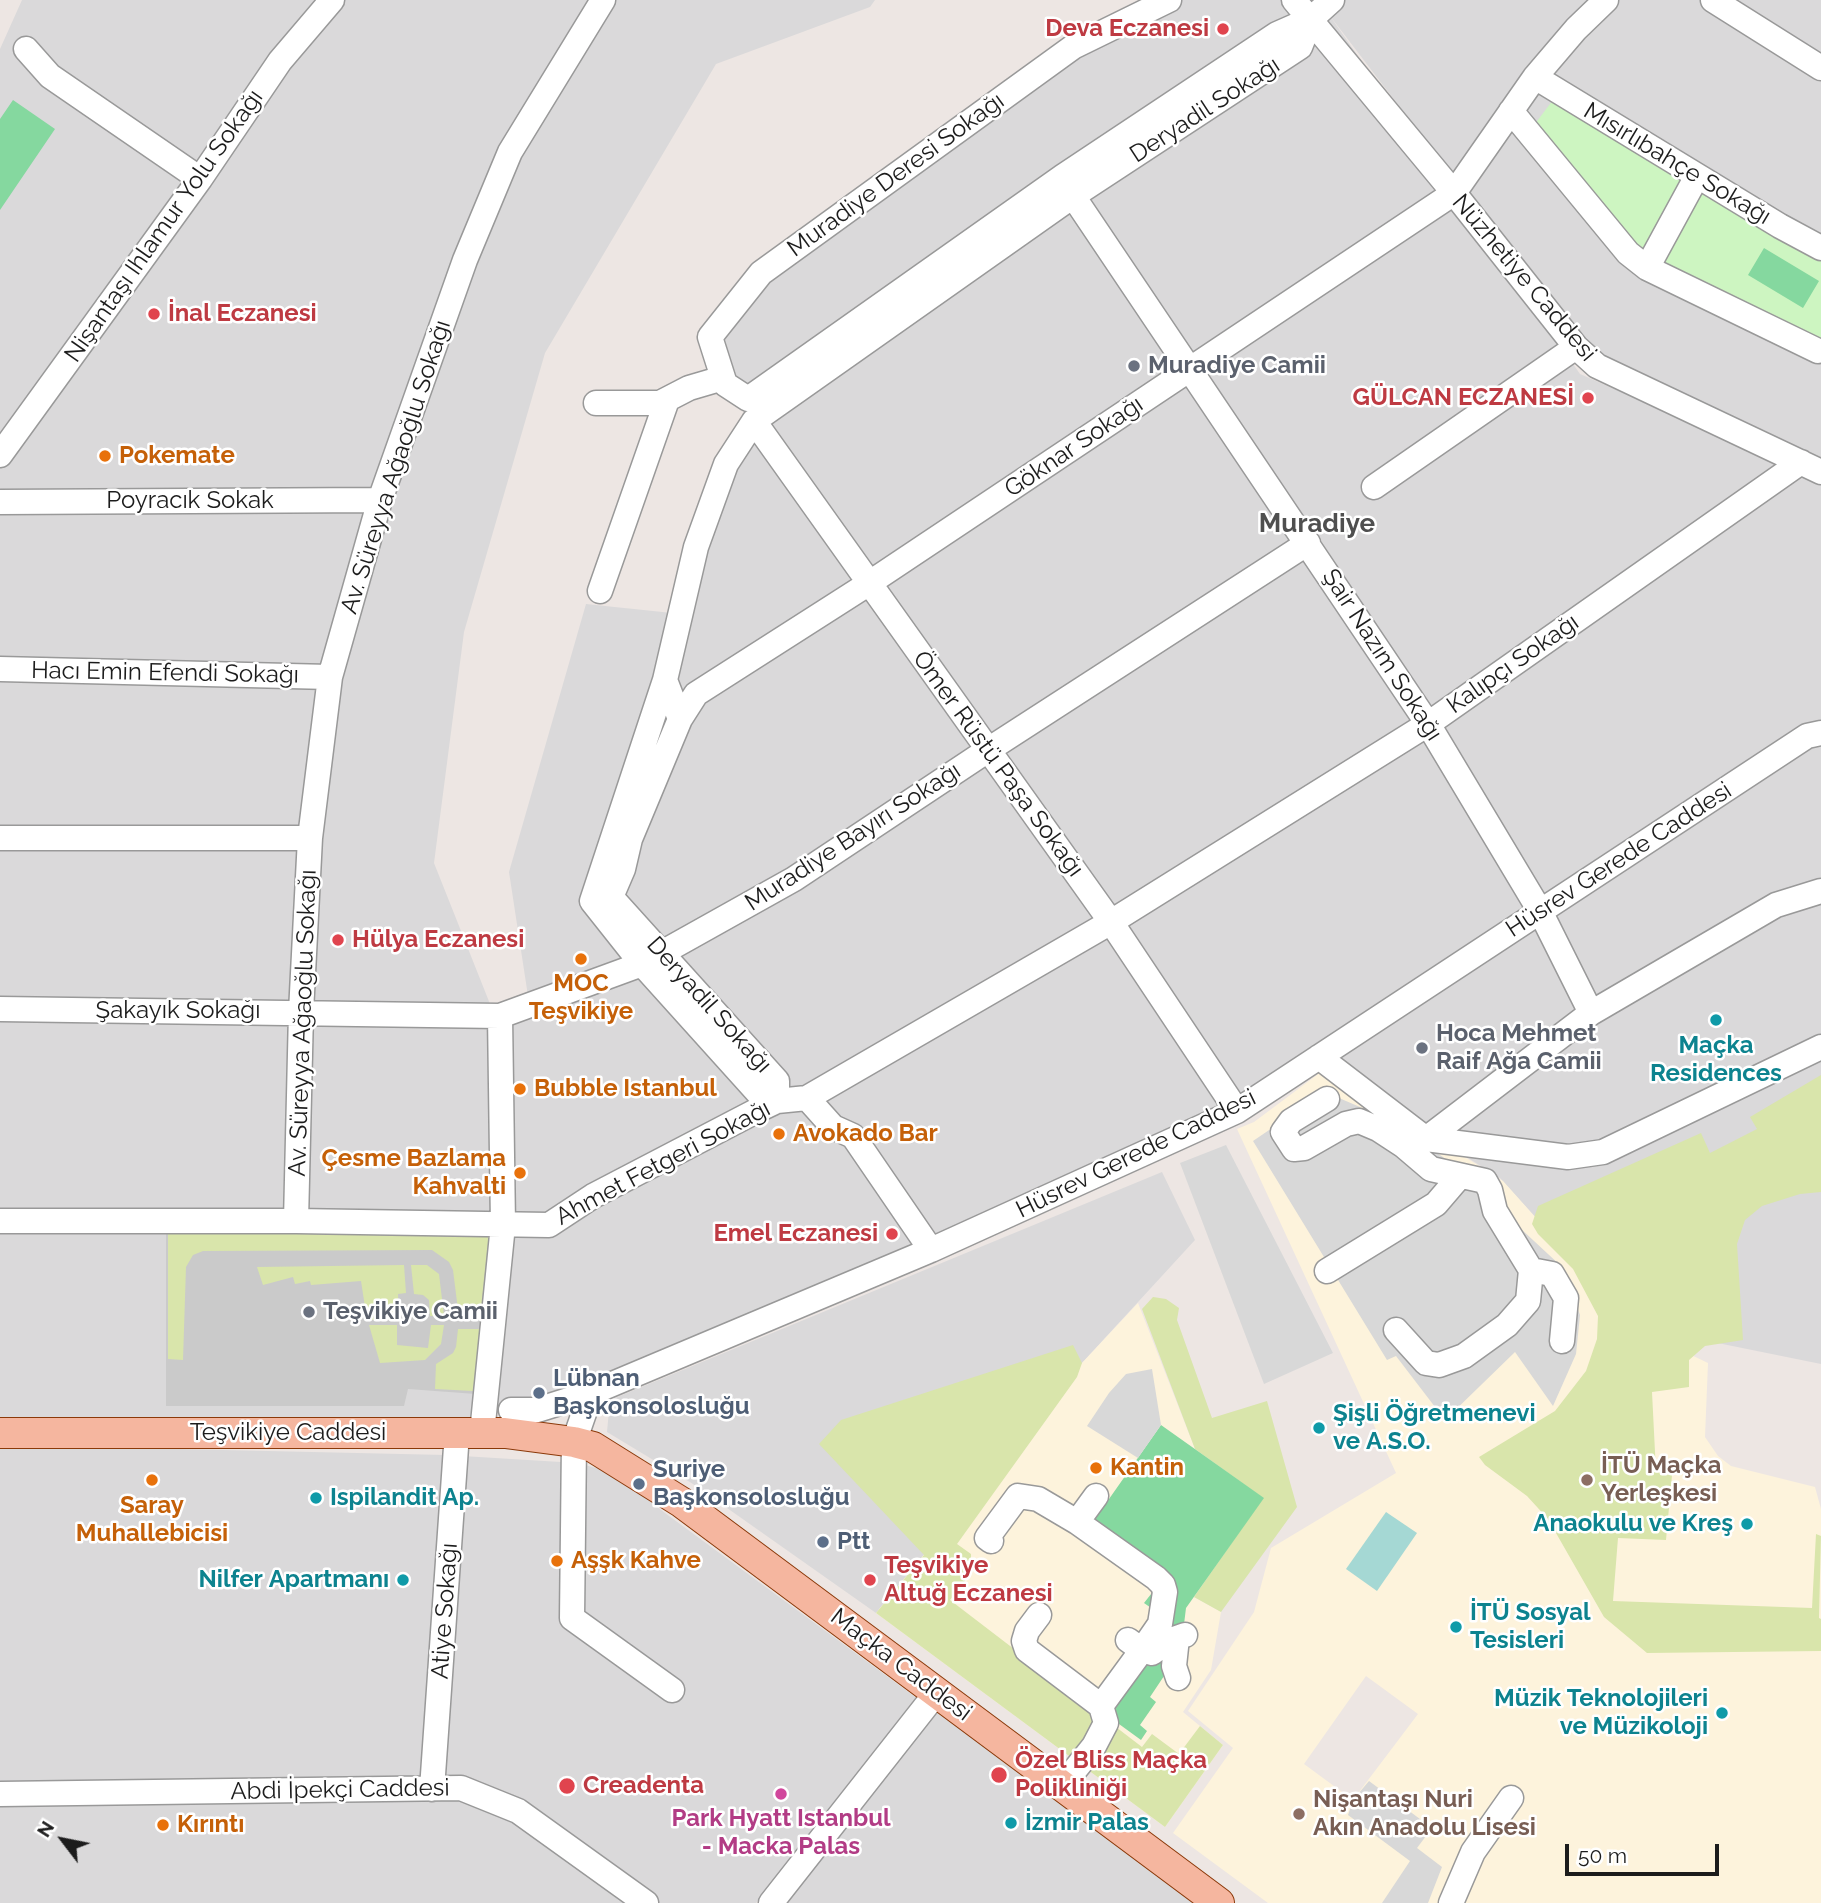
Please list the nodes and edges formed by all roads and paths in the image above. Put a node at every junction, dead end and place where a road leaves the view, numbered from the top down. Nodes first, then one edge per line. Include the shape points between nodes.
1 (332, 0) edge
2 (603, 0) edge
3 (1170, 0) edge
4 (1294, 0) edge
5 (1332, 0) edge
6 (1606, 0) edge
7 (1713, 0) edge
8 (1311, 19) junction
9 (26, 49) dead end
10 (1821, 68) edge
11 (1535, 77) junction
12 (1511, 111) junction
13 (1697, 176) junction
14 (200, 179) junction
15 (1454, 193) junction
16 (1073, 196) junction
17 (1821, 248) edge
18 (1647, 268) junction
19 (1576, 347) junction
20 (1818, 351) dead end
21 (1191, 369) junction
22 (723, 378) junction
23 (667, 400) junction
24 (596, 403) dead end
25 (751, 410) junction
26 (0, 455) edge
27 (1811, 467) edge
28 (1374, 487) dead end
29 (380, 500) junction
30 (0, 502) edge
31 (1308, 543) junction
32 (869, 584) junction
33 (600, 591) dead end
34 (0, 669) edge
35 (330, 677) junction
36 (665, 680) junction
37 (680, 719) junction
38 (1428, 724) junction
39 (1821, 733) edge
40 (988, 750) junction
41 (0, 838) edge
42 (310, 838) junction
43 (614, 865) junction
44 (1821, 891) edge
45 (1540, 911) junction
46 (1111, 922) junction
47 (652, 959) junction
48 (0, 1009) edge
49 (301, 1012) junction
50 (1591, 1013) junction
51 (500, 1016) junction
52 (1821, 1047) edge
53 (1318, 1057) junction
54 (807, 1098) junction
55 (1327, 1099) dead end
56 (777, 1101) junction
57 (1237, 1111) junction
58 (1426, 1139) junction
59 (1460, 1176) junction
60 (0, 1221) edge
61 (296, 1221) junction
62 (503, 1226) junction
63 (931, 1250) junction
64 (1531, 1270) junction
65 (1327, 1271) dead end
66 (1396, 1330) dead end
67 (1562, 1341) dead end
68 (591, 1393) junction
69 (511, 1410) dead end
70 (0, 1433) edge
71 (470, 1433) junction
72 (574, 1442) junction
73 (1096, 1496) dead end
74 (1067, 1511) junction
75 (990, 1535) dead end
76 (1039, 1615) dead end
77 (1135, 1645) junction
78 (1179, 1655) dead end
79 (672, 1690) dead end
80 (937, 1692) junction
81 (1101, 1706) junction
82 (1062, 1786) junction
83 (432, 1789) junction
84 (0, 1794) edge
85 (1511, 1798) dead end
86 (646, 1903) edge
87 (771, 1903) edge
88 (1219, 1903) edge
89 (1451, 1903) edge

1 - 14 street, Nişantaşı Ihlamur Yolu Sokağı via 280,61
2 - 29 street, Av. Süreyya Ağaoğlu Sokağı via 510,152 465,260
3 - 22 street, Muradiye Deresi Sokağı via 1073,47 761,273 710,337
4 - 8 street, Nüzhetiye Caddesi
5 - 8 street
6 - 11 street
7 - 10 street
8 - 15 street, Nüzhetiye Caddesi
8 - 16 street, Deryadil Sokağı via 1300,47
8 - 25 street, Deryadil Sokağı via 1277,34 1062,177
9 - 14 street via 50,76
11 - 12 street
11 - 13 street, Mısırlıbahçe Sokağı
12 - 15 street
12 - 18 street via 1628,253
13 - 17 street, Mısırlıbahçe Sokağı
13 - 18 street
14 - 26 street, Nişantaşı Ihlamur Yolu Sokağı
15 - 19 street, Nüzhetiye Caddesi
15 - 21 street, Göknar Sokağı
16 - 21 street, Şair Nazım Sokağı
16 - 25 street, Deryadil Sokağı
18 - 20 street
19 - 27 street, Nüzhetiye Caddesi via 1597,366
19 - 28 street
21 - 31 street, Şair Nazım Sokağı
21 - 32 street, Göknar Sokağı
22 - 23 street
22 - 25 street
23 - 24 street
23 - 33 street
25 - 32 street, Ömer Rüstü Paşa Sokağı
25 - 36 street, Deryadil Sokağı via 696,547
27 - 38 street, Kalıpçı Sokağı
29 - 30 street, Poyracık Sokak
29 - 35 street, Av. Süreyya Ağaoğlu Sokağı
31 - 38 street, Şair Nazım Sokağı
31 - 40 street, Muradiye Bayırı Sokağı
32 - 37 street, Göknar Sokağı via 696,694
32 - 40 street, Ömer Rüstü Paşa Sokağı
34 - 35 street, Hacı Emin Efendi Sokağı
35 - 42 street, Av. Süreyya Ağaoğlu Sokağı
36 - 37 street
36 - 43 street, Deryadil Sokağı
37 - 43 street, Deryadil Sokağı via 630,839
38 - 45 street, Şair Nazım Sokağı
38 - 46 street, Kalıpçı Sokağı
39 - 45 street, Hüsrev Gerede Caddesi via 1807,736
40 - 46 street, Ömer Rüstü Paşa Sokağı
40 - 47 street, Muradiye Bayırı Sokağı via 794,879
41 - 42 street
42 - 49 street, Av. Süreyya Ağaoğlu Sokağı
43 - 47 street, Deryadil Sokağı via 592,901
44 - 50 street via 1776,905
45 - 50 street, Şair Nazım Sokağı
45 - 53 street, Hüsrev Gerede Caddesi
46 - 54 street, Ahmet Fetgeri Sokağı
46 - 57 street, Ömer Rüstü Paşa Sokağı
47 - 51 street, Şakayık Sokağı
47 - 56 street, Deryadil Sokağı via 760,1095
48 - 49 street, Şakayık Sokağı
49 - 51 street, Şakayık Sokağı
49 - 61 street, Av. Süreyya Ağaoğlu Sokağı
50 - 58 street
51 - 62 street, Atiye Sokağı
52 - 58 street via 1602,1152 1568,1157
53 - 57 street, Hüsrev Gerede Caddesi
53 - 58 street
54 - 56 street, Ahmet Fetgeri Sokağı
54 - 63 street via 833,1127 853,1136
55 - 59 street via 1291,1121 1283,1132 1294,1149 1359,1121 1404,1146 1431,1169
56 - 62 street, Ahmet Fetgeri Sokağı via 593,1196 549,1225
57 - 63 street, Hüsrev Gerede Caddesi
59 - 64 street via 1485,1181 1495,1211
59 - 65 street via 1436,1204
60 - 61 street, Ahmet Fetgeri Sokağı
61 - 62 street, Ahmet Fetgeri Sokağı
62 - 71 street, Atiye Sokağı
63 - 68 street, Hüsrev Gerede Caddesi
64 - 66 street via 1528,1301 1507,1325 1464,1356 1438,1365 1426,1363
64 - 67 street via 1552,1274 1566,1298
68 - 69 street, Hüsrev Gerede Caddesi via 537,1410
68 - 72 street
70 - 71 main road, Teşvikiye Caddesi
71 - 72 main road, Teşvikiye Caddesi
71 - 83 street, Atiye Sokağı
72 - 79 street via 572,1618
72 - 80 main road, Maçka Caddesi via 593,1447 681,1502
73 - 74 street
74 - 75 street via 1017,1495
74 - 77 street via 1163,1585 1160,1624
76 - 81 street via 1027,1632 1027,1650
77 - 78 street via 1152,1653 1168,1641
77 - 81 street
80 - 82 main road, Maçka Caddesi
80 - 87 street
81 - 82 street via 1106,1723
82 - 88 main road, Maçka Caddesi
83 - 84 street, Abdi İpekçi Caddesi
83 - 86 street, Abdi İpekçi Caddesi via 461,1788 518,1811
85 - 89 street via 1473,1852

